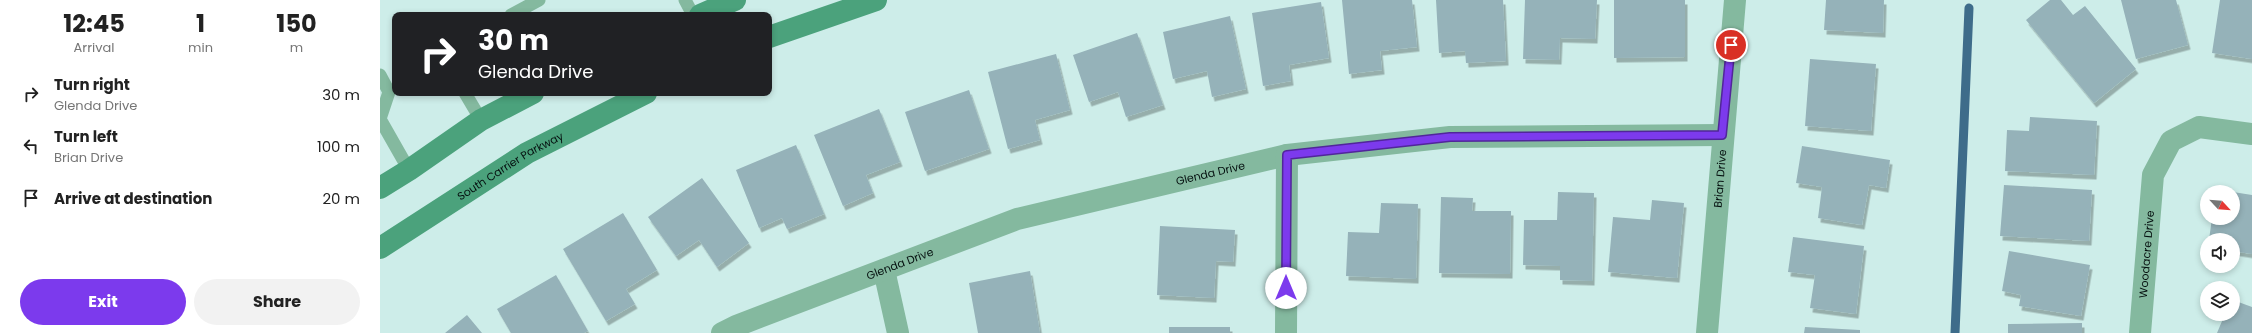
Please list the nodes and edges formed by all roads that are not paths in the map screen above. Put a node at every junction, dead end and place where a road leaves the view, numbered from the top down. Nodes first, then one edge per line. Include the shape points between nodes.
1 (539, 0) edge
2 (685, 0) edge
3 (876, 0) edge
4 (1735, 0) edge
5 (517, 12) edge
6 (691, 12) edge
7 (772, 36) edge
8 (380, 75) edge
9 (467, 96) edge
10 (527, 96) edge
11 (640, 96) edge
12 (380, 119) edge
13 (481, 120) junction
14 (2252, 134) edge
15 (1722, 135) junction
16 (1287, 155) junction
17 (409, 170) junction
18 (380, 188) edge
19 (380, 248) edge
20 (884, 270) junction
21 (722, 333) edge
22 (898, 333) edge
23 (1286, 333) edge
24 (1707, 333) edge
25 (2140, 333) edge

1 - 5 lane
2 - 6 lane
3 - 7 main road
4 - 15 street, Brian Drive
8 - 12 lane via 389,92
9 - 13 lane
10 - 13 main road
11 - 19 main road, South Carrier Parkway via 527,153
12 - 17 lane
13 - 17 main road
14 - 25 street, Woodacre Drive via 2199,126 2171,141 2153,175
15 - 16 street, Glenda Drive via 1450,137
15 - 24 street, Brian Drive
16 - 20 street, Glenda Drive via 1017,219
16 - 23 street
17 - 18 main road
20 - 21 street, Glenda Drive
20 - 22 street

